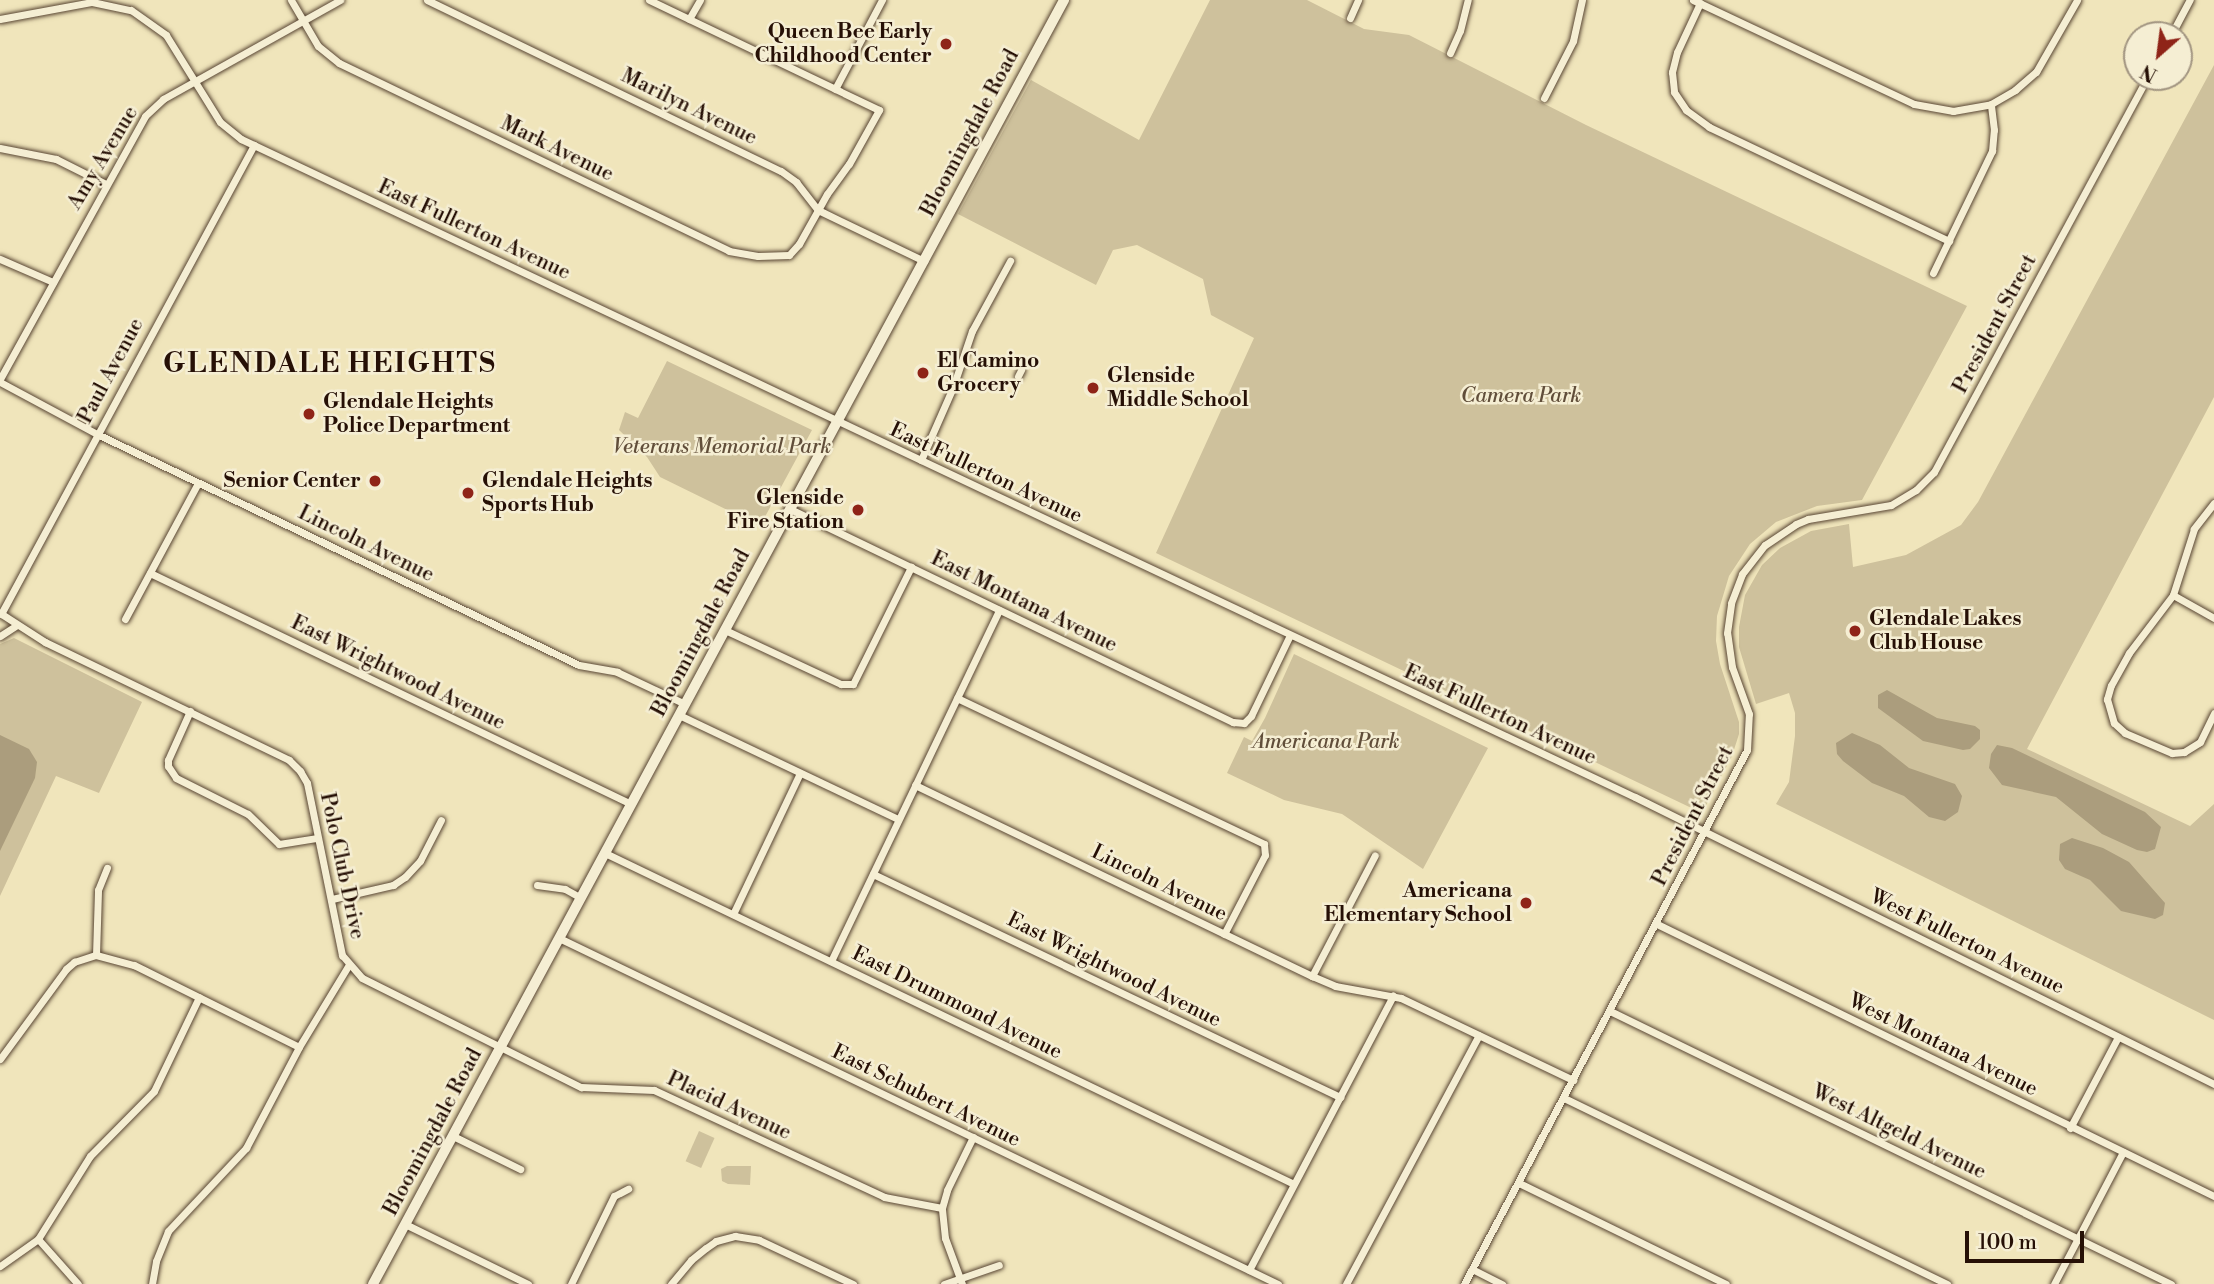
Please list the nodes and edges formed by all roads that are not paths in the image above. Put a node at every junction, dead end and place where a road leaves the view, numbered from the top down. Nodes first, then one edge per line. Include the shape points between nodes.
1 (291, 0) edge
2 (340, 0) edge
3 (427, 0) edge
4 (649, 0) edge
5 (700, 0) edge
6 (882, 0) edge
7 (1064, 0) edge
8 (1358, 0) edge
9 (1468, 0) edge
10 (1582, 0) edge
11 (2077, 0) edge
12 (2190, 0) edge
13 (1696, 2) edge
14 (1350, 18) dead end
15 (0, 19) edge
16 (689, 19) junction
17 (2179, 21) edge
18 (303, 22) junction
19 (1450, 53) dead end
20 (197, 80) junction
21 (835, 89) junction
22 (2140, 91) edge
23 (1544, 98) dead end
24 (1990, 104) junction
25 (254, 145) junction
26 (0, 148) edge
27 (106, 184) junction
28 (818, 210) junction
29 (1949, 241) junction
30 (0, 259) edge
31 (923, 261) junction
32 (1010, 261) dead end
33 (1933, 273) dead end
34 (52, 282) junction
35 (0, 381) edge
36 (836, 422) junction
37 (97, 434) junction
38 (920, 460) junction
39 (198, 483) junction
40 (2214, 503) edge
41 (790, 509) junction
42 (911, 567) junction
43 (150, 573) junction
44 (2173, 595) junction
45 (999, 610) junction
46 (0, 614) edge
47 (2214, 618) edge
48 (125, 619) dead end
49 (17, 625) junction
50 (725, 630) junction
51 (1290, 635) junction
52 (0, 636) edge
53 (957, 698) junction
54 (685, 704) junction
55 (190, 712) junction
56 (2214, 713) edge
57 (680, 715) junction
58 (800, 773) junction
59 (915, 785) junction
60 (631, 804) junction
61 (898, 819) junction
62 (442, 820) dead end
63 (1705, 832) junction
64 (318, 838) junction
65 (605, 853) junction
66 (1375, 855) dead end
67 (107, 868) dead end
68 (873, 874) junction
69 (537, 886) dead end
70 (581, 898) junction
71 (332, 899) junction
72 (733, 914) junction
73 (1657, 924) junction
74 (1224, 934) junction
75 (559, 939) junction
76 (96, 955) junction
77 (831, 961) junction
78 (348, 966) junction
79 (1312, 976) junction
80 (1393, 996) junction
81 (199, 998) junction
82 (1611, 1011) junction
83 (1479, 1035) junction
84 (2119, 1037) junction
85 (299, 1047) junction
86 (501, 1047) junction
87 (0, 1059) edge
88 (1573, 1080) junction
89 (2214, 1084) edge
90 (1340, 1097) junction
91 (1564, 1098) junction
92 (2070, 1128) junction
93 (453, 1136) junction
94 (973, 1137) junction
95 (2123, 1152) junction
96 (520, 1169) dead end
97 (1518, 1183) junction
98 (1294, 1184) junction
99 (628, 1189) dead end
100 (2214, 1196) edge
101 (942, 1208) junction
102 (405, 1224) junction
103 (38, 1238) junction
104 (2077, 1238) junction
105 (999, 1265) dead end
106 (0, 1266) edge
107 (1472, 1269) junction
108 (1249, 1270) junction
109 (960, 1281) edge
110 (78, 1284) edge
111 (152, 1284) edge
112 (373, 1284) edge
113 (528, 1284) edge
114 (571, 1284) edge
115 (671, 1284) edge
116 (853, 1284) edge
117 (944, 1284) edge
118 (1278, 1284) edge
119 (1346, 1284) edge
120 (1464, 1284) edge
121 (1502, 1284) edge
122 (1726, 1284) edge
123 (1947, 1284) edge
124 (2053, 1284) edge
125 (2171, 1284) edge

1 - 18 street, Mark Avenue
2 - 18 street, Amy Avenue
3 - 28 street, Marilyn Avenue via 781,171
4 - 16 street
5 - 16 street
6 - 21 street
7 - 31 main road, Bloomingdale Road
8 - 14 street
9 - 19 street
10 - 23 street via 1573,41
11 - 24 street via 2036,72
12 - 17 street
13 - 24 street via 1904,100 1936,110
13 - 29 street via 1672,72 1674,92 1686,110 1709,127
15 - 20 street, East Fullerton Avenue via 78,3 119,5 157,26
16 - 21 street
18 - 20 street, Amy Avenue
18 - 28 street, Mark Avenue via 318,46 339,63 729,251 789,255
20 - 25 street, East Fullerton Avenue via 224,127
20 - 27 street, Amy Avenue via 163,99 145,116
21 - 28 street via 879,110
22 - 63 street, President Street via 1934,472 1891,505 1796,524 1760,550 1742,573 1727,633 1732,667 1749,715 1749,742
24 - 29 street via 1992,151
25 - 36 street, East Fullerton Avenue
25 - 37 street, Paul Avenue
26 - 27 street via 56,159
27 - 34 street, Amy Avenue
28 - 31 street, Marilyn Avenue
29 - 33 street
30 - 34 street
31 - 36 main road, Bloomingdale Road
32 - 38 street via 972,331
34 - 35 street, Amy Avenue
35 - 37 street, Lincoln Avenue
36 - 38 street, East Fullerton Avenue
36 - 41 main road, Bloomingdale Road
37 - 39 street, Lincoln Avenue
37 - 46 street, Paul Avenue
38 - 51 street, East Fullerton Avenue
39 - 43 street
39 - 54 street, Lincoln Avenue via 579,665 617,672
40 - 44 street via 2194,529
41 - 42 street, East Montana Avenue
41 - 50 main road, Bloomingdale Road
42 - 45 street, East Montana Avenue
42 - 50 street via 853,684 841,684
43 - 48 street
43 - 60 street, East Wrightwood Avenue
44 - 47 street
44 - 56 street via 2129,653 2109,689 2108,709 2125,733 2161,750 2184,752 2200,741
45 - 51 street, East Montana Avenue via 1233,722 1244,723
45 - 53 street
46 - 49 street, Polo Club Drive
49 - 52 street
49 - 55 street, Polo Club Drive
50 - 54 main road, Bloomingdale Road
51 - 63 street, East Fullerton Avenue
53 - 59 street
53 - 74 street via 1261,842 1265,855
54 - 57 main road, Bloomingdale Road
55 - 64 street, Polo Club Drive via 289,760 307,783
55 - 64 street via 168,760 176,778 248,814 279,844
57 - 58 street
57 - 60 main road, Bloomingdale Road
58 - 61 street
58 - 72 street
59 - 61 street
59 - 74 street, Lincoln Avenue
60 - 65 main road, Bloomingdale Road
61 - 68 street
62 - 71 street via 420,861 405,877 393,885
63 - 73 street, President Street
63 - 84 street, West Fullerton Avenue
64 - 71 street, Polo Club Drive
65 - 70 main road, Bloomingdale Road
65 - 72 street, East Drummond Avenue
66 - 79 street
67 - 76 street via 98,890
68 - 77 street
68 - 90 street, East Wrightwood Avenue
69 - 70 street via 565,889
70 - 75 main road, Bloomingdale Road
71 - 78 street, Polo Club Drive
72 - 77 street, East Drummond Avenue
73 - 82 street, President Street
73 - 92 street, West Montana Avenue
74 - 79 street, Lincoln Avenue
75 - 86 main road, Bloomingdale Road
75 - 94 street, East Schubert Avenue
76 - 81 street via 134,965
76 - 87 street via 66,969
77 - 98 street, East Drummond Avenue
78 - 85 street
78 - 86 street, Polo Club Drive via 362,978
79 - 80 street, Lincoln Avenue via 1335,986
80 - 83 street, Lincoln Avenue
80 - 90 street
81 - 85 street
81 - 103 street via 154,1091 90,1156
82 - 88 street, President Street
82 - 104 street, West Altgeld Avenue
83 - 88 street, Lincoln Avenue
83 - 119 street
84 - 89 street, West Fullerton Avenue
84 - 92 street
85 - 111 street via 241,1156 168,1231
86 - 93 main road, Bloomingdale Road
86 - 101 street, Placid Avenue via 581,1087 653,1090 884,1197
88 - 91 street, President Street
90 - 98 street
91 - 97 street, President Street
91 - 123 street
92 - 95 street, West Montana Avenue
93 - 96 street
93 - 102 main road, Bloomingdale Road
94 - 101 street
94 - 108 street, East Schubert Avenue
95 - 100 street, West Montana Avenue
95 - 104 street
97 - 107 street, President Street
97 - 122 street
98 - 108 street
99 - 114 street via 614,1196
101 - 109 street via 945,1238
102 - 112 main road, Bloomingdale Road
102 - 113 street
103 - 106 street
103 - 110 street
104 - 124 street
104 - 125 street, West Altgeld Avenue
105 - 109 street
107 - 120 street, President Street
107 - 121 street
108 - 118 street, East Schubert Avenue
109 - 117 street
115 - 116 street via 706,1248 735,1236 759,1240

